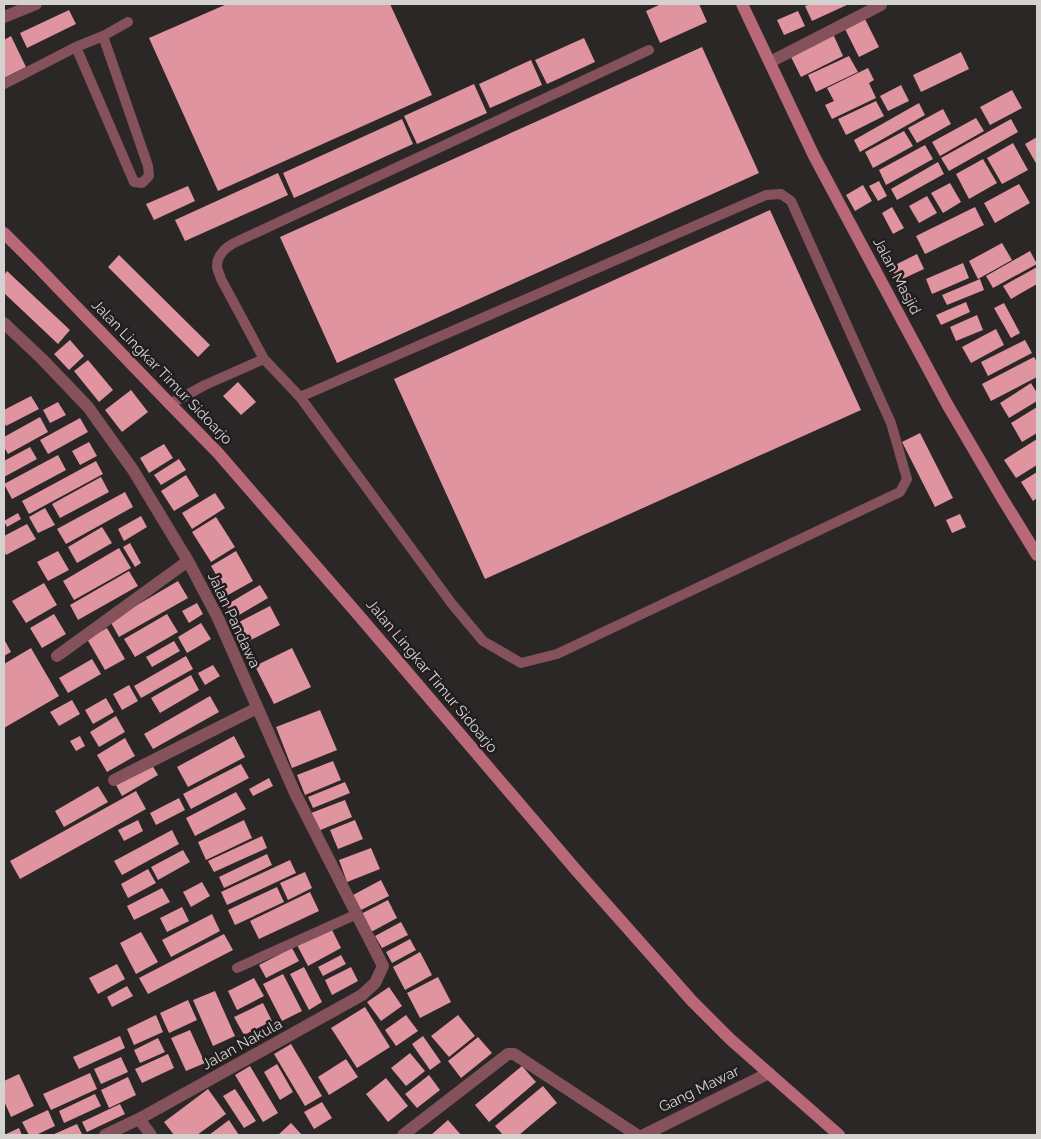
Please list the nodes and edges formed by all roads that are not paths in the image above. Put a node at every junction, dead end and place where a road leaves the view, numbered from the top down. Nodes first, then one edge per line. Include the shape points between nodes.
1 (36, 4) edge
2 (742, 4) edge
3 (881, 4) edge
4 (4, 18) edge
5 (128, 22) dead end
6 (103, 36) junction
7 (76, 47) junction
8 (649, 50) dead end
9 (770, 62) junction
10 (4, 84) edge
11 (4, 233) edge
12 (4, 323) edge
13 (264, 359) junction
14 (300, 397) junction
15 (170, 404) junction
16 (1037, 555) edge
17 (188, 560) junction
18 (57, 656) dead end
19 (257, 708) junction
20 (114, 780) dead end
21 (356, 914) junction
22 (383, 966) joint
23 (237, 968) dead end
24 (770, 1073) junction
25 (139, 1120) junction
26 (105, 1135) edge
27 (151, 1135) edge
28 (403, 1135) edge
29 (637, 1135) edge
30 (644, 1135) edge
31 (839, 1135) edge

1 - 4 street
2 - 9 main road, Jalan Masjid
3 - 9 street
5 - 6 lane
6 - 7 lane
6 - 7 lane via 148,166 149,176 142,183 134,182
7 - 10 lane
8 - 13 lane via 227,247 220,254 217,266 221,279
9 - 16 main road, Jalan Masjid via 814,156 947,404
11 - 15 main road, Jalan Lingkar Timur Sidoarjo
12 - 17 street, Jalan Pandawa via 88,407 133,470
13 - 14 lane
13 - 15 lane
14 - 14 lane via 476,634 521,664 557,654 892,496 900,492 907,479 891,422 791,201 781,194 766,195
15 - 24 main road, Jalan Lingkar Timur Sidoarjo via 273,516 630,933 730,1039
17 - 18 street
17 - 19 street, Jalan Pandawa via 218,618
19 - 20 street
19 - 21 street, Jalan Pandawa via 295,793
21 - 22 street, Jalan Pandawa
21 - 23 lane
22 - 25 street, Jalan Nakula via 375,983 362,996
24 - 30 street, Gang Mawar
24 - 31 main road, Jalan Lingkar Timur Sidoarjo
25 - 26 street, Jalan Nakula
25 - 27 street
28 - 29 street via 511,1053

